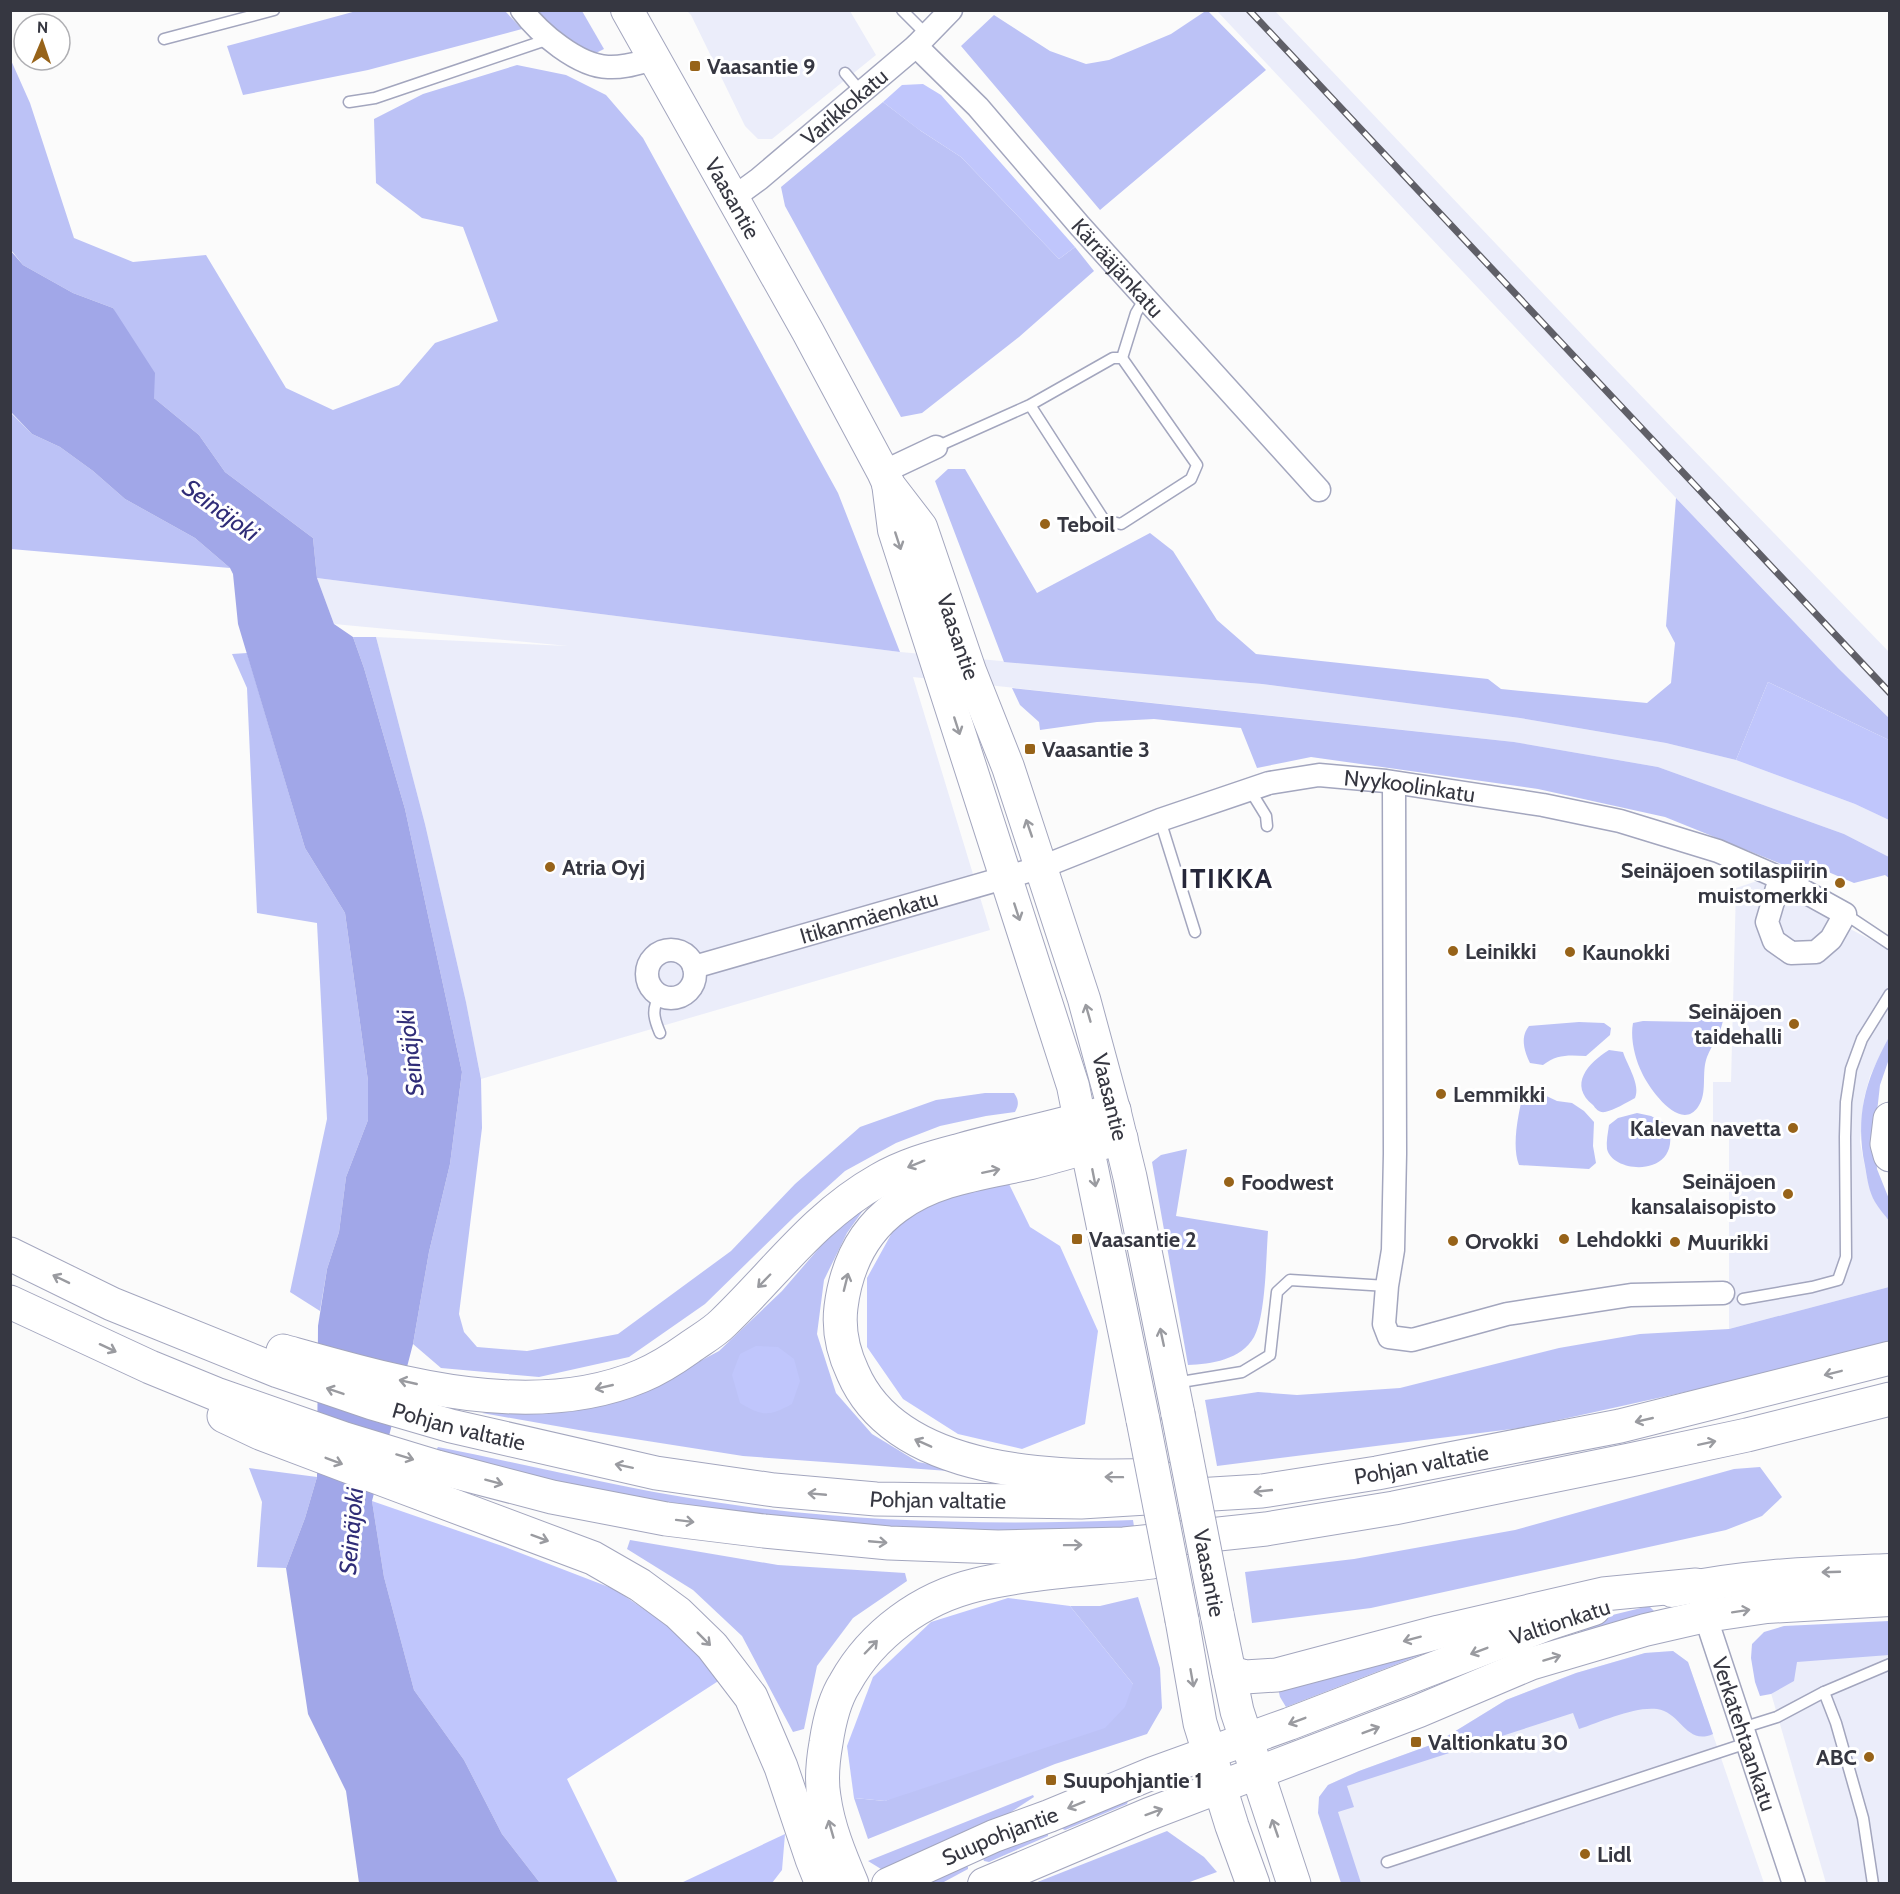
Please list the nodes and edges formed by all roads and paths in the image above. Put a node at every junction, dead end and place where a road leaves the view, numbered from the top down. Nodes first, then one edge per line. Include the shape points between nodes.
1 (274, 10) edge
2 (522, 10) edge
3 (627, 10) edge
4 (902, 10) edge
5 (951, 10) edge
6 (164, 39) dead end
7 (549, 39) junction
8 (921, 41) junction
9 (654, 59) junction
10 (846, 73) dead end
11 (861, 92) junction
12 (349, 102) dead end
13 (733, 198) junction
14 (1145, 298) junction
15 (1122, 358) junction
16 (1030, 405) junction
17 (936, 447) joint
18 (886, 478) junction
19 (1319, 489) dead end
20 (1394, 783) junction
21 (1250, 790) junction
22 (1160, 820) junction
23 (1267, 826) dead end
24 (1042, 867) junction
25 (1006, 878) junction
26 (1780, 878) junction
27 (1845, 914) junction
28 (1195, 932) dead end
29 (1890, 944) edge
30 (694, 967) junction
31 (1890, 994) edge
32 (660, 996) junction
33 (660, 1033) dead end
34 (1890, 1119) edge
35 (1118, 1124) junction
36 (1083, 1134) junction
37 (1890, 1155) edge
38 (10, 1254) edge
39 (1387, 1286) junction
40 (1733, 1296) joint
41 (10, 1302) edge
42 (1890, 1358) edge
43 (280, 1361) junction
44 (1171, 1383) junction
45 (1890, 1399) edge
46 (1528, 1443) junction
47 (1630, 1460) junction
48 (432, 1482) junction
49 (1890, 1570) edge
50 (1696, 1585) junction
51 (1890, 1600) edge
52 (1706, 1617) junction
53 (1890, 1664) edge
54 (1229, 1672) junction
55 (1824, 1692) junction
56 (1745, 1736) junction
57 (1246, 1739) junction
58 (1209, 1753) junction
59 (1257, 1773) junction
60 (1220, 1787) junction
61 (1387, 1862) dead end
62 (822, 1884) edge
63 (852, 1884) edge
64 (888, 1884) edge
65 (984, 1884) edge
66 (1253, 1884) edge
67 (1294, 1884) edge
68 (1794, 1884) edge
69 (1874, 1884) edge

1 - 6 lane
2 - 7 street
3 - 9 main road, Vaasantie
4 - 8 lane
5 - 8 street, Varikkokatu
7 - 9 street via 604,67 625,67
7 - 12 lane via 375,98
8 - 11 street, Varikkokatu
8 - 14 street, Kärrääjänkatu
9 - 13 main road, Vaasantie
10 - 11 lane
11 - 13 street, Varikkokatu
13 - 18 main road, Vaasantie
14 - 15 lane via 1136,313
14 - 19 street, Kärrääjänkatu
15 - 16 lane via 1113,358
15 - 16 lane via 1197,465 1191,479 1121,524 1104,520
16 - 17 lane
17 - 18 street
24 -> 18 main road, Vaasantie via 921,527
18 -> 25 main road, Vaasantie via 894,530
20 - 21 street, Nyykoolinkatu via 1319,775
20 - 26 street, Nyykoolinkatu via 1543,805 1620,821 1718,851
20 - 39 street via 1395,1154 1393,1251
21 - 22 street, Nyykoolinkatu
21 - 23 lane via 1266,816
22 - 24 street, Nyykoolinkatu
22 - 28 lane
24 - 25 street, Itikanmäenkatu
35 -> 24 main road, Vaasantie
25 - 30 street, Itikanmäenkatu
25 -> 36 main road, Vaasantie via 1072,1086
26 - 27 street, Nyykoolinkatu
26 - 27 street via 1767,922 1774,941 1791,953 1816,952 1831,939
27 - 29 lane
30 - 32 street via 689,990 676,998
30 - 32 street via 678,951 655,955 646,969 646,977 653,992
31 - 40 lane via 1862,1039 1851,1069 1845,1137 1846,1257 1838,1280 1812,1287
32 - 33 lane via 653,1013
34 - 37 main road
35 - 36 main road
44 -> 35 main road, Vaasantie
36 -> 43 main road via 979,1145 920,1161 881,1178 847,1199 811,1230 721,1325 642,1375 609,1386 572,1394 518,1397 465,1393
46 -> 36 main road via 1224,1473 1119,1477 1013,1469 917,1441 884,1418 860,1390 844,1353 839,1322 850,1267 871,1230 897,1206 930,1188 963,1177 1046,1158
36 -> 58 main road, Vaasantie, bridge
43 -> 38 main road, Pohjan valtatie via 112,1304
39 - 40 street via 1384,1324 1389,1337 1412,1341 1507,1314 1630,1295
39 - 44 lane via 1290,1280 1276,1292 1270,1355 1242,1372
41 -> 48 main road via 150,1367 219,1413 265,1422
42 -> 46 main road, Pohjan valtatie via 1620,1426
46 -> 43 main road, Pohjan valtatie via 1262,1491 1081,1502 876,1499 774,1490 656,1473 451,1426 372,1403
44 - 54 main road, Vaasantie, bridge
47 -> 45 main road, Pohjan valtatie
48 -> 47 main road, Pohjan valtatie via 552,1497 666,1519 889,1543 1124,1544 1266,1529 1394,1508
63 -> 47 main road via 831,1832 824,1796 823,1759 829,1722 844,1684 867,1650 901,1619 933,1600 975,1585 1258,1551 1484,1514
48 -> 62 main road via 593,1558 640,1585 678,1613 712,1646 751,1697 781,1767
49 -> 50 main road, Valtionkatu via 1794,1574
50 - 52 street, Verkatehtaankatu
50 -> 54 main road via 1603,1594 1277,1675 1245,1677
50 -> 57 main road, Valtionkatu via 1608,1605 1548,1624
52 -> 51 main road, Valtionkatu via 1767,1606
52 - 56 street, Verkatehtaankatu
59 -> 52 main road, Valtionkatu via 1530,1664 1645,1630
53 - 55 lane
54 - 57 main road, Vaasantie
55 - 56 lane
55 - 69 lane via 1863,1818
56 - 61 lane
56 - 68 street, Verkatehtaankatu
57 - 58 main road, Suupohjantie
57 - 59 main road, Vaasantie
58 - 60 main road, Vaasantie
58 -> 64 main road, Suupohjantie via 994,1836
59 - 60 main road, Suupohjantie
67 -> 59 main road, Vaasantie
65 -> 60 main road, Suupohjantie
60 - 66 main road, Vaasantie

